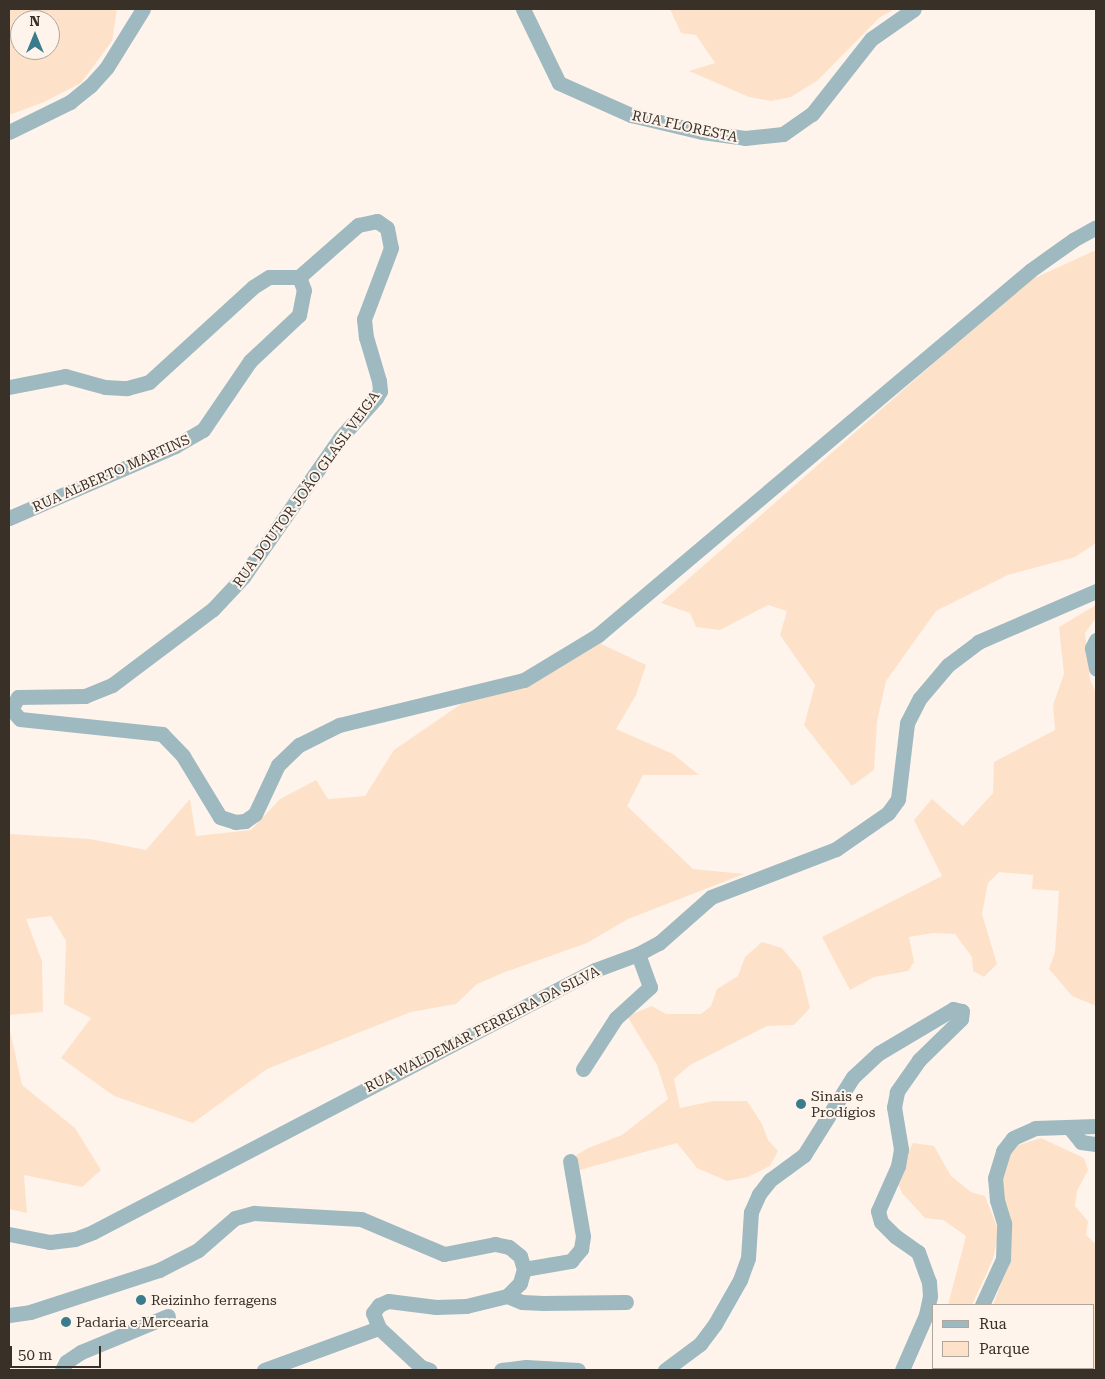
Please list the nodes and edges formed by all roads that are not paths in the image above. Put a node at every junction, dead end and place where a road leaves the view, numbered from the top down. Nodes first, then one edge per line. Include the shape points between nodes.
1 (143, 9) edge
2 (523, 9) edge
3 (914, 9) edge
4 (9, 132) edge
5 (1096, 227) edge
6 (299, 277) junction
7 (9, 387) edge
8 (9, 518) edge
9 (1096, 590) edge
10 (1096, 640) edge
11 (1096, 669) edge
12 (638, 954) junction
13 (583, 1069) dead end
14 (1069, 1126) junction
15 (1096, 1126) edge
16 (1096, 1144) edge
17 (570, 1162) dead end
18 (9, 1234) edge
19 (524, 1268) junction
20 (507, 1296) junction
21 (626, 1302) dead end
22 (982, 1304) edge
23 (9, 1316) edge
24 (168, 1316) dead end
25 (379, 1328) junction
26 (274, 1369) edge
27 (62, 1370) edge
28 (430, 1370) edge
29 (501, 1370) edge
30 (578, 1370) edge
31 (666, 1370) edge
32 (902, 1370) edge

1 - 4 street via 90,86 70,102
2 - 3 street, RUA FLORESTA via 559,83 631,115 702,132 745,138 783,134 812,114 871,39
5 - 6 street, RUA DOUTOR JOÃO GLASL VEIGA via 1031,270 598,635 524,680 339,725 300,745 278,765 255,814 245,821 234,822 220,817 169,739 152,732 20,719 12,713 11,705 18,697 85,696 100,691 213,609 243,578 340,438 380,390 364,328 371,298 391,248 387,228 377,221 358,225
6 - 7 street via 269,277 253,287 149,382 126,388 105,387 65,376
6 - 8 street, RUA ALBERTO MARTINS via 304,290 299,315 250,361 198,434
9 - 12 street, RUA WALDEMAR FERREIRA DA SILVA via 978,642 948,665 920,698 907,723 898,799 888,813 836,850 711,897 659,943
10 - 11 street via 1092,648
12 - 13 street via 650,987 616,1018
12 - 18 street, RUA WALDEMAR FERREIRA DA SILVA via 595,970 93,1232 75,1239 50,1242
14 - 15 street
14 - 16 street via 1081,1142
14 - 22 street via 1022,1132 1004,1151 995,1178 996,1200 1004,1223 1003,1259
17 - 19 street via 583,1236 581,1249 571,1261
19 - 20 street via 520,1283
19 - 23 street via 520,1256 509,1247 495,1244 444,1254 361,1219 254,1213 235,1218 198,1250 159,1270
20 - 21 street via 522,1302
20 - 25 street via 466,1306 388,1301 378,1305 373,1313
24 - 27 street via 81,1352 66,1362
25 - 26 street
25 - 28 street via 421,1367
29 - 30 street via 526,1367
31 - 32 street via 700,1344 716,1324 740,1280 748,1258 751,1212 770,1180 804,1155 853,1077 879,1053 953,1008 962,1011 961,1019 904,1079 897,1092 894,1108 901,1150 898,1166 878,1211 881,1222 918,1252 927,1270 930,1296

